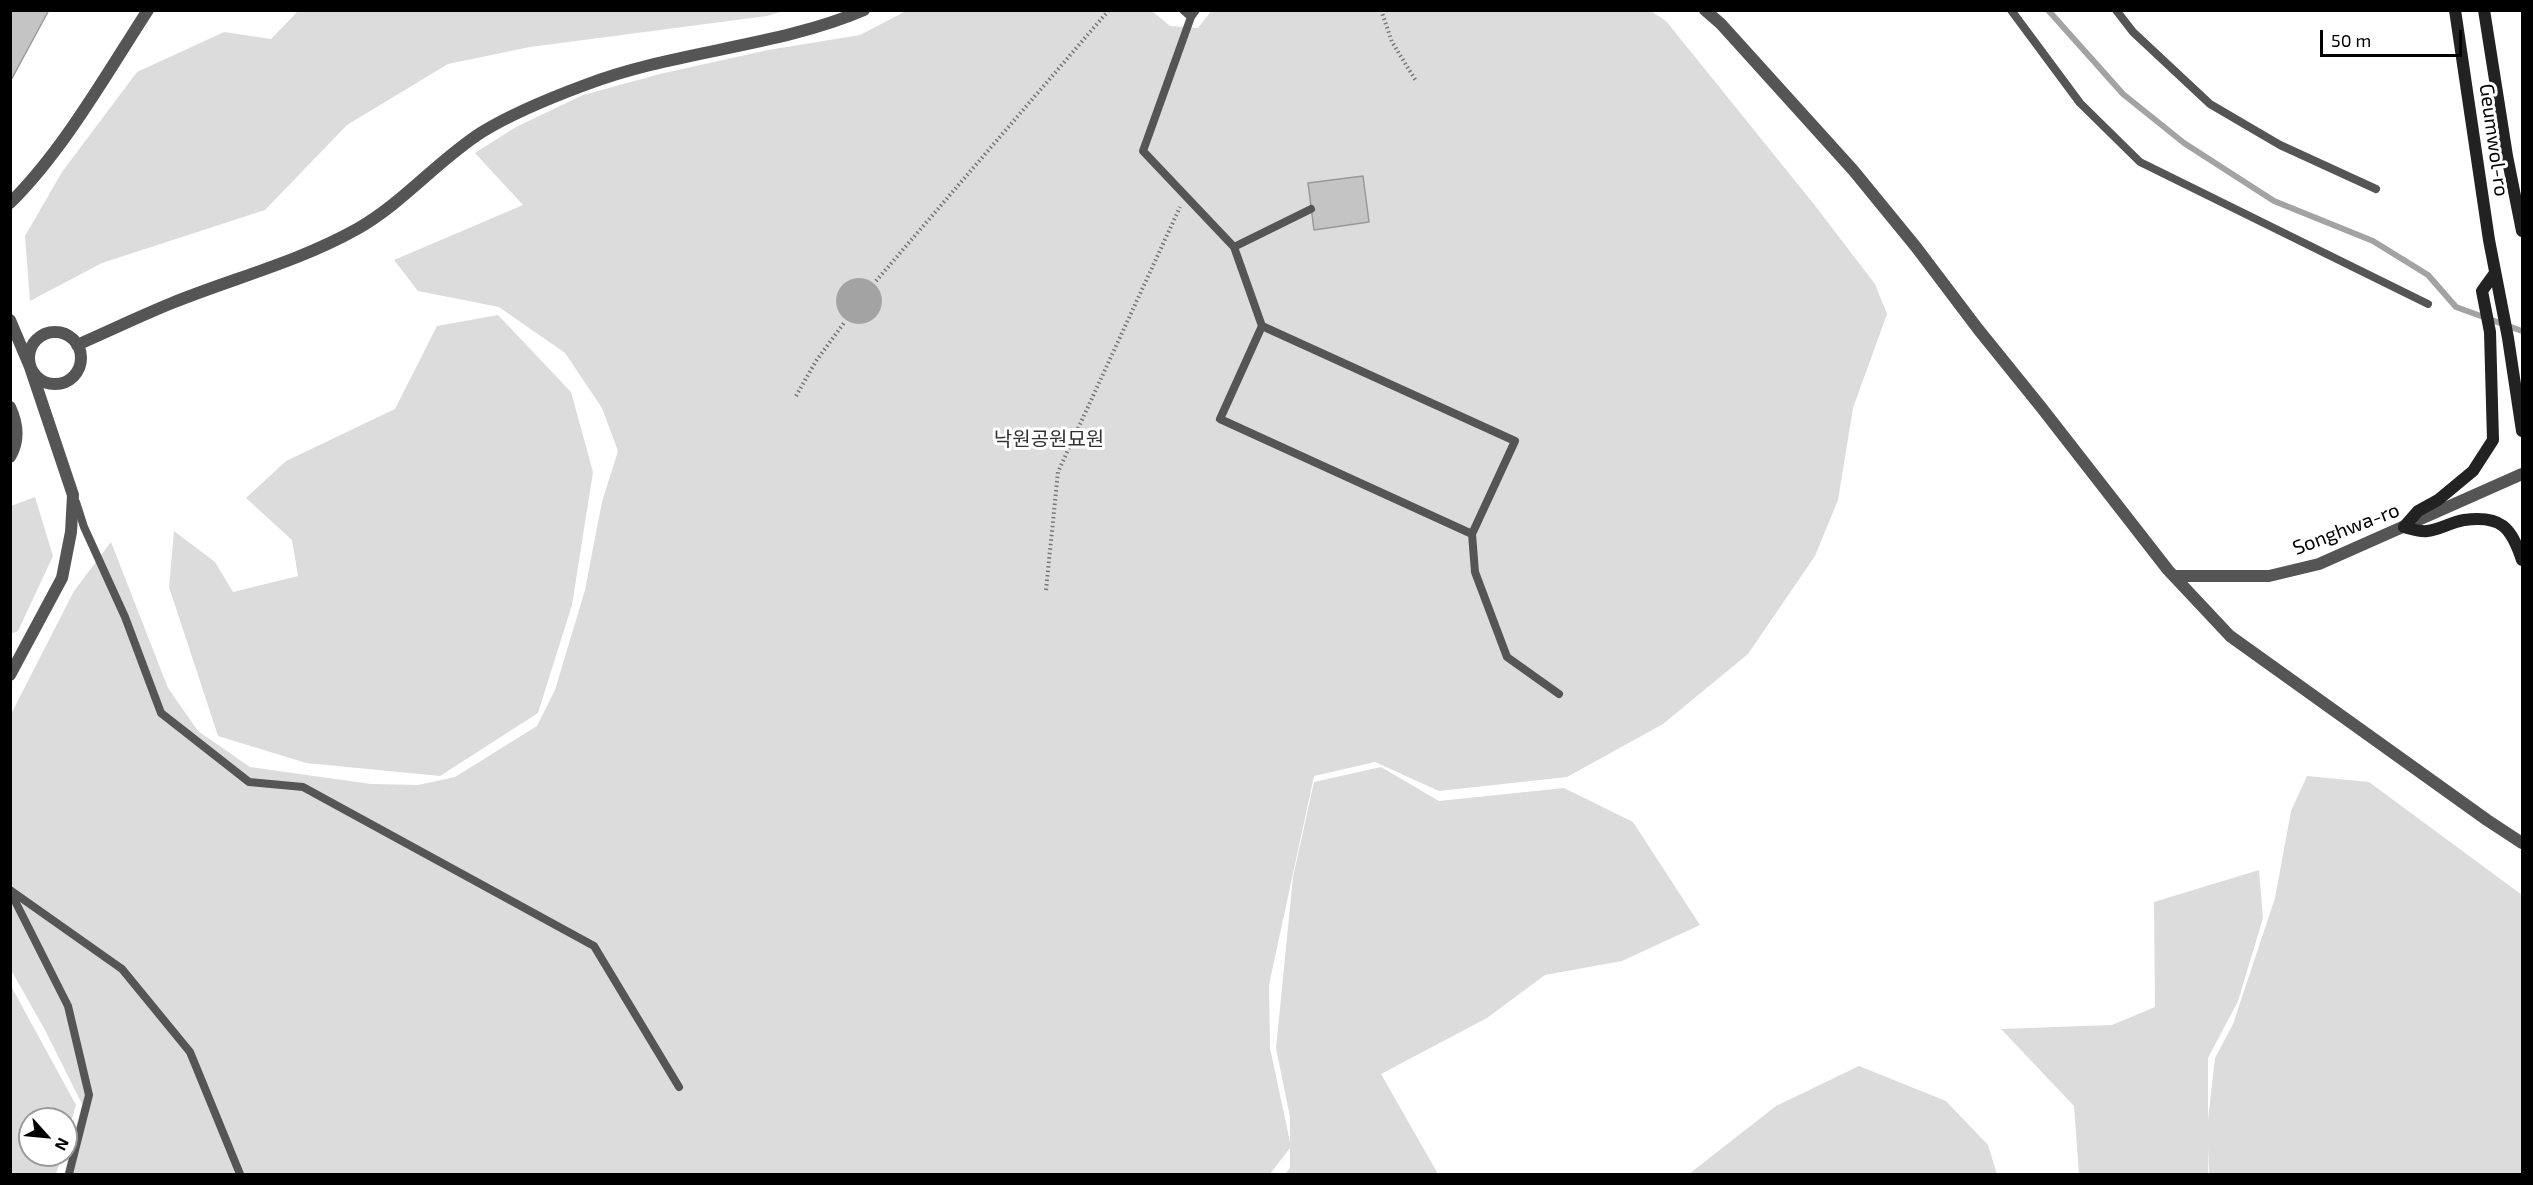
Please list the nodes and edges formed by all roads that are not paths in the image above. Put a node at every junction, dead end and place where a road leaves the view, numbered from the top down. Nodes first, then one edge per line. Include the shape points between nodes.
1 (148, 10) edge
2 (864, 10) edge
3 (1183, 10) edge
4 (1705, 10) edge
5 (2011, 10) edge
6 (2116, 10) edge
7 (2455, 10) edge
8 (2484, 10) edge
9 (1194, 14) edge
10 (2376, 189) dead end
11 (10, 203) edge
12 (1311, 209) dead end
13 (2523, 231) edge
14 (1234, 248) junction
15 (2495, 273) junction
16 (2428, 304) dead end
17 (10, 320) edge
18 (1262, 326) junction
19 (77, 345) junction
20 (30, 367) junction
21 (10, 407) edge
22 (2523, 431) edge
23 (10, 457) edge
24 (2523, 474) edge
25 (73, 495) junction
26 (2404, 528) junction
27 (1472, 534) junction
28 (2523, 560) edge
29 (2174, 576) junction
30 (10, 675) edge
31 (1559, 694) dead end
32 (2523, 843) edge
33 (10, 891) edge
34 (679, 1087) dead end
35 (69, 1174) edge
36 (240, 1174) edge

1 - 11 street via 81,112 26,188
2 - 19 street via 806,29 586,84 482,132 359,228 317,250 173,302
3 - 9 lane
4 - 29 street via 1853,170
5 - 16 lane via 2080,103 2140,162
6 - 10 lane via 2133,32 2210,104 2280,145
7 - 15 main road, Geumwol-ro
8 - 13 main road, Geumwol-ro
9 - 14 lane via 1143,151
12 - 14 lane
14 - 18 lane
15 - 22 main road, Geumwol-ro
15 - 26 main road via 2482,291 2490,332 2493,440 2473,471 2418,511
17 - 20 street
18 - 27 lane via 1220,419
18 - 27 lane via 1515,441
19 - 20 street via 62,333 43,335 30,348
19 - 20 street via 81,362 66,382 49,384 34,375
20 - 25 street
21 - 23 street via 17,430 17,445
24 - 26 street, Songhwa-ro
25 - 30 street via 62,578
25 - 34 lane via 161,713 249,782 303,787 594,945
26 - 28 main road via 2426,531 2463,520 2492,521 2514,536
26 - 29 street, Songhwa-ro via 2319,564 2269,576
27 - 31 lane via 1475,572 1507,657
29 - 32 street via 2230,636
33 - 35 lane via 68,1006 89,1095
33 - 36 lane via 123,969 190,1052

